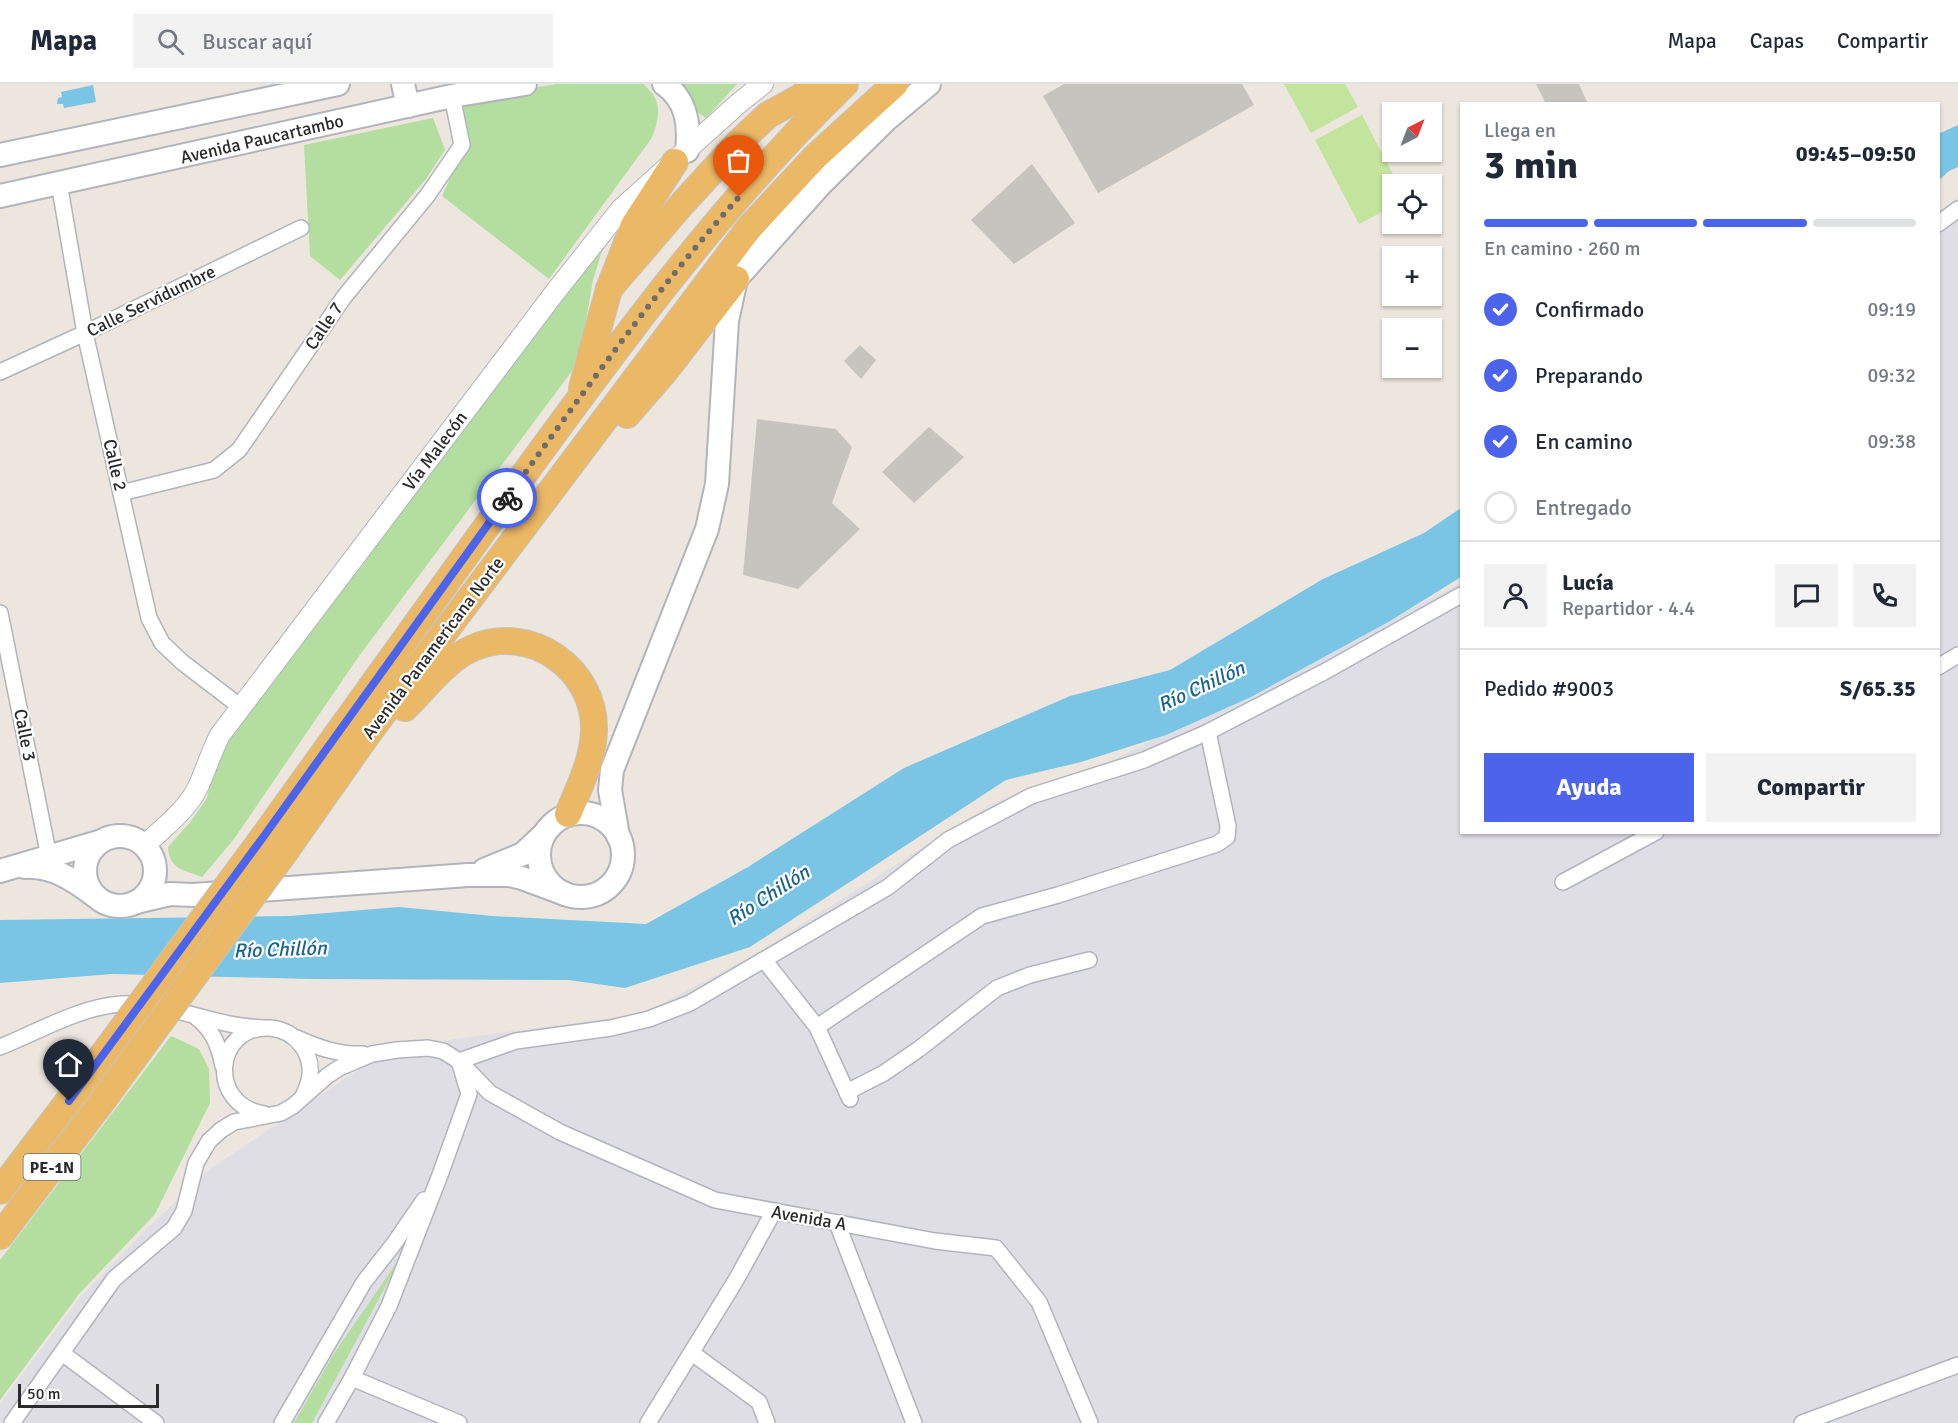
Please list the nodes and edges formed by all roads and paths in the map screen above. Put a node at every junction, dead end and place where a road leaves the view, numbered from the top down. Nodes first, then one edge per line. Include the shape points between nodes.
1 (338, 84) edge
2 (525, 84) edge
3 (664, 84) edge
4 (763, 84) edge
5 (818, 84) edge
6 (845, 84) edge
7 (894, 84) edge
8 (929, 84) edge
9 (405, 95) edge
10 (452, 96) junction
11 (0, 155) edge
12 (681, 156) junction
13 (59, 183) junction
14 (0, 196) edge
15 (1958, 209) edge
16 (1940, 222) edge
17 (301, 228) dead end
18 (736, 279) junction
19 (609, 289) junction
20 (85, 333) junction
21 (0, 372) edge
22 (580, 397) junction
23 (121, 493) junction
24 (533, 516) junction
25 (1460, 596) edge
26 (0, 613) edge
27 (1958, 655) edge
28 (1940, 666) edge
29 (242, 708) junction
30 (370, 731) junction
31 (1208, 732) junction
32 (568, 814) junction
33 (1652, 834) edge
34 (542, 836) junction
35 (618, 836) junction
36 (103, 840) junction
37 (147, 850) junction
38 (49, 857) junction
39 (7, 870) edge
40 (468, 875) junction
41 (1563, 882) dead end
42 (565, 894) junction
43 (193, 895) junction
44 (96, 897) junction
45 (136, 902) junction
46 (764, 960) junction
47 (1089, 960) dead end
48 (194, 1016) junction
49 (817, 1027) junction
50 (262, 1028) junction
51 (291, 1035) junction
52 (2, 1047) edge
53 (372, 1054) junction
54 (459, 1061) junction
55 (224, 1067) junction
56 (303, 1096) junction
57 (267, 1115) junction
58 (441, 1175) junction
59 (0, 1191) edge
60 (774, 1211) junction
61 (837, 1223) junction
62 (0, 1236) edge
63 (62, 1353) junction
64 (692, 1353) junction
65 (1958, 1365) edge
66 (352, 1378) junction
67 (12, 1423) edge
68 (156, 1423) edge
69 (282, 1423) edge
70 (326, 1423) edge
71 (459, 1423) edge
72 (648, 1423) edge
73 (767, 1423) edge
74 (914, 1423) edge
75 (1090, 1423) edge
76 (1802, 1423) edge

1 - 11 main road, Avenida Paucartambo
2 - 10 main road, Avenida Paucartambo
3 - 12 main road via 687,115 689,131
4 - 12 street, Vía Malecón
5 - 19 highway via 768,115 738,142
6 - 22 highway, Avenida Panamericana Norte / PE-1N via 810,117 725,213
7 - 24 highway, Avenida Panamericana Norte / PE-1N via 815,157 749,228
8 - 18 main road via 821,184
9 - 10 main road, Avenida Paucartambo
9 - 13 main road, Avenida Paucartambo
10 - 23 street, Calle 7 via 462,146 427,196 344,297 239,450 214,470
12 - 19 highway via 634,225
12 - 29 street, Vía Malecón via 621,209
13 - 14 main road, Avenida Paucartambo
13 - 20 street, Calle 2
15 - 16 street
17 - 20 street, Calle Servidumbre
18 - 24 highway via 651,388
18 - 35 main road via 727,321 714,506 612,770 610,790
19 - 22 highway
20 - 21 street, Calle Servidumbre
20 - 23 street, Calle 2
22 - 59 highway, Avenida Panamericana Norte / PE-1N, bridge via 264,836
23 - 29 street, Calle 2 via 149,618 162,643
24 - 30 highway, Avenida Panamericana Norte / PE-1N
25 - 31 street
26 - 38 street, Calle 3
27 - 28 street
29 - 37 street, Vía Malecón via 214,747 192,798
30 - 32 highway via 396,715 448,663 471,648 512,640 540,647 573,673 592,712 591,752
30 - 62 highway, Avenida Panamericana Norte / PE-1N, bridge
31 - 46 street via 1144,760 1031,796 948,840 888,887
31 - 49 street via 1227,837 1217,844 982,916
32 - 34 main road via 557,819
32 - 35 main road via 580,812 602,818
33 - 41 street
34 - 40 main road via 512,860
34 - 42 main road via 538,859 541,870
35 - 42 main road via 623,860 612,883 591,896
36 - 37 main road via 124,837
36 - 38 main road
36 - 44 main road via 94,847 85,866 89,888
37 - 43 main road via 174,883
37 - 45 main road via 155,876 152,887
38 - 39 main road
39 - 44 main road via 27,866 52,870
40 - 42 main road via 509,875
40 - 43 main road
43 - 45 main road via 170,894
44 - 45 main road via 115,906
46 - 49 street
46 - 54 street via 690,1003 649,1019 516,1041
47 - 49 street via 997,988 919,1049 849,1095
48 - 50 street
48 - 52 street via 153,1006 109,1006
48 - 55 street via 217,1041
50 - 51 street
50 - 55 street via 236,1041 227,1053
51 - 53 street via 340,1053
51 - 56 street via 308,1057 309,1084
53 - 54 street via 428,1048 443,1051
53 - 56 street via 339,1068
54 - 58 street via 469,1094
54 - 60 street, Avenida A via 490,1093 560,1132 715,1200
55 - 57 street via 231,1096 253,1113
56 - 57 street via 281,1113
57 - 63 street via 234,1122 209,1142 196,1163 184,1211 174,1228 114,1279
58 - 66 street via 389,1306
58 - 69 street via 364,1282
60 - 61 street, Avenida A
60 - 64 street
61 - 74 street
61 - 75 street, Avenida A via 996,1248 1039,1302
63 - 67 street
63 - 68 street
64 - 72 street
64 - 73 street via 759,1402
65 - 76 street
66 - 70 street
66 - 71 street

